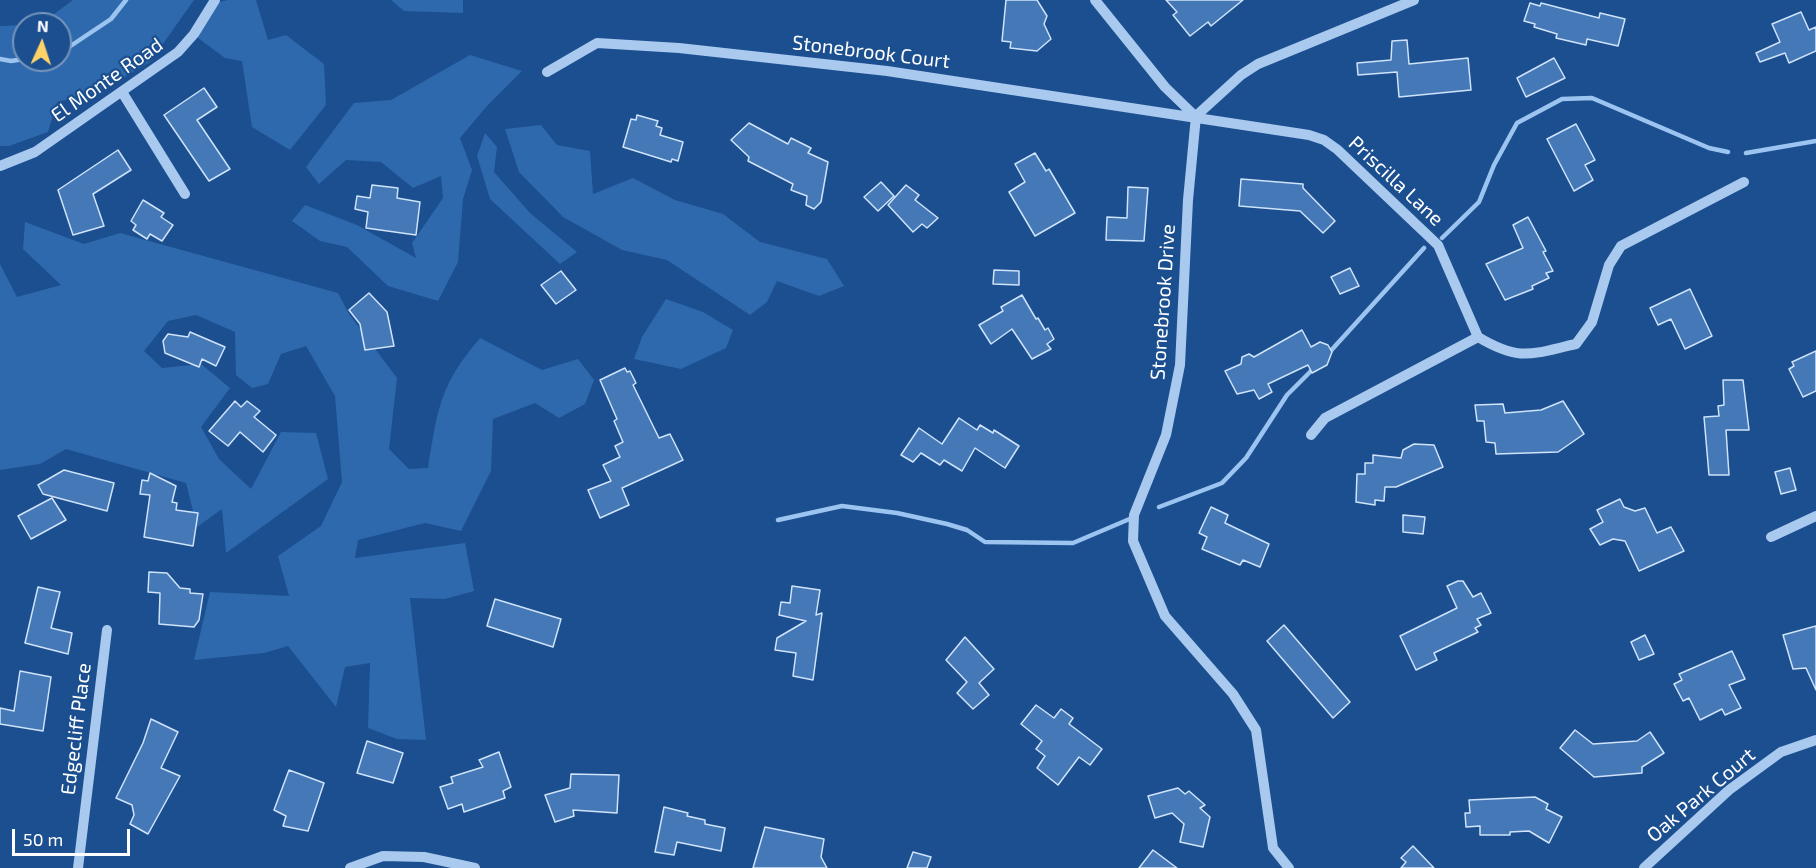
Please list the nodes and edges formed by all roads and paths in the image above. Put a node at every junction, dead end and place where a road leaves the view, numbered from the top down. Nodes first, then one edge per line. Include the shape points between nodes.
1 (215, 0) edge
2 (1095, 0) edge
3 (1414, 0) edge
4 (547, 72) dead end
5 (122, 92) junction
6 (1196, 116) junction
7 (0, 166) edge
8 (1744, 182) dead end
9 (186, 194) dead end
10 (1478, 337) junction
11 (1311, 435) dead end
12 (1816, 516) edge
13 (1772, 537) dead end
14 (107, 630) dead end
15 (1816, 740) edge
16 (78, 868) edge
17 (350, 868) edge
18 (476, 868) edge
19 (1289, 868) edge
20 (1644, 868) edge

1 - 5 street, El Monte Road via 178,52
2 - 6 street via 1165,87
3 - 6 street via 1258,64
4 - 6 street, Stonebrook Court via 597,43 679,48 887,71
5 - 7 street, El Monte Road via 36,152
5 - 9 street
6 - 10 street, Priscilla Lane via 1309,135 1338,150 1438,245
6 - 19 street, Stonebrook Drive via 1180,365 1167,435 1134,515 1133,541 1165,616 1233,694 1256,730 1273,848
8 - 10 street via 1621,246 1609,266 1592,322 1576,344 1527,355 1500,350
10 - 11 street via 1325,418
12 - 13 street
14 - 16 street, Edgecliff Place
15 - 20 street, Oak Park Court via 1781,752 1729,790
17 - 18 street via 383,856 424,858

